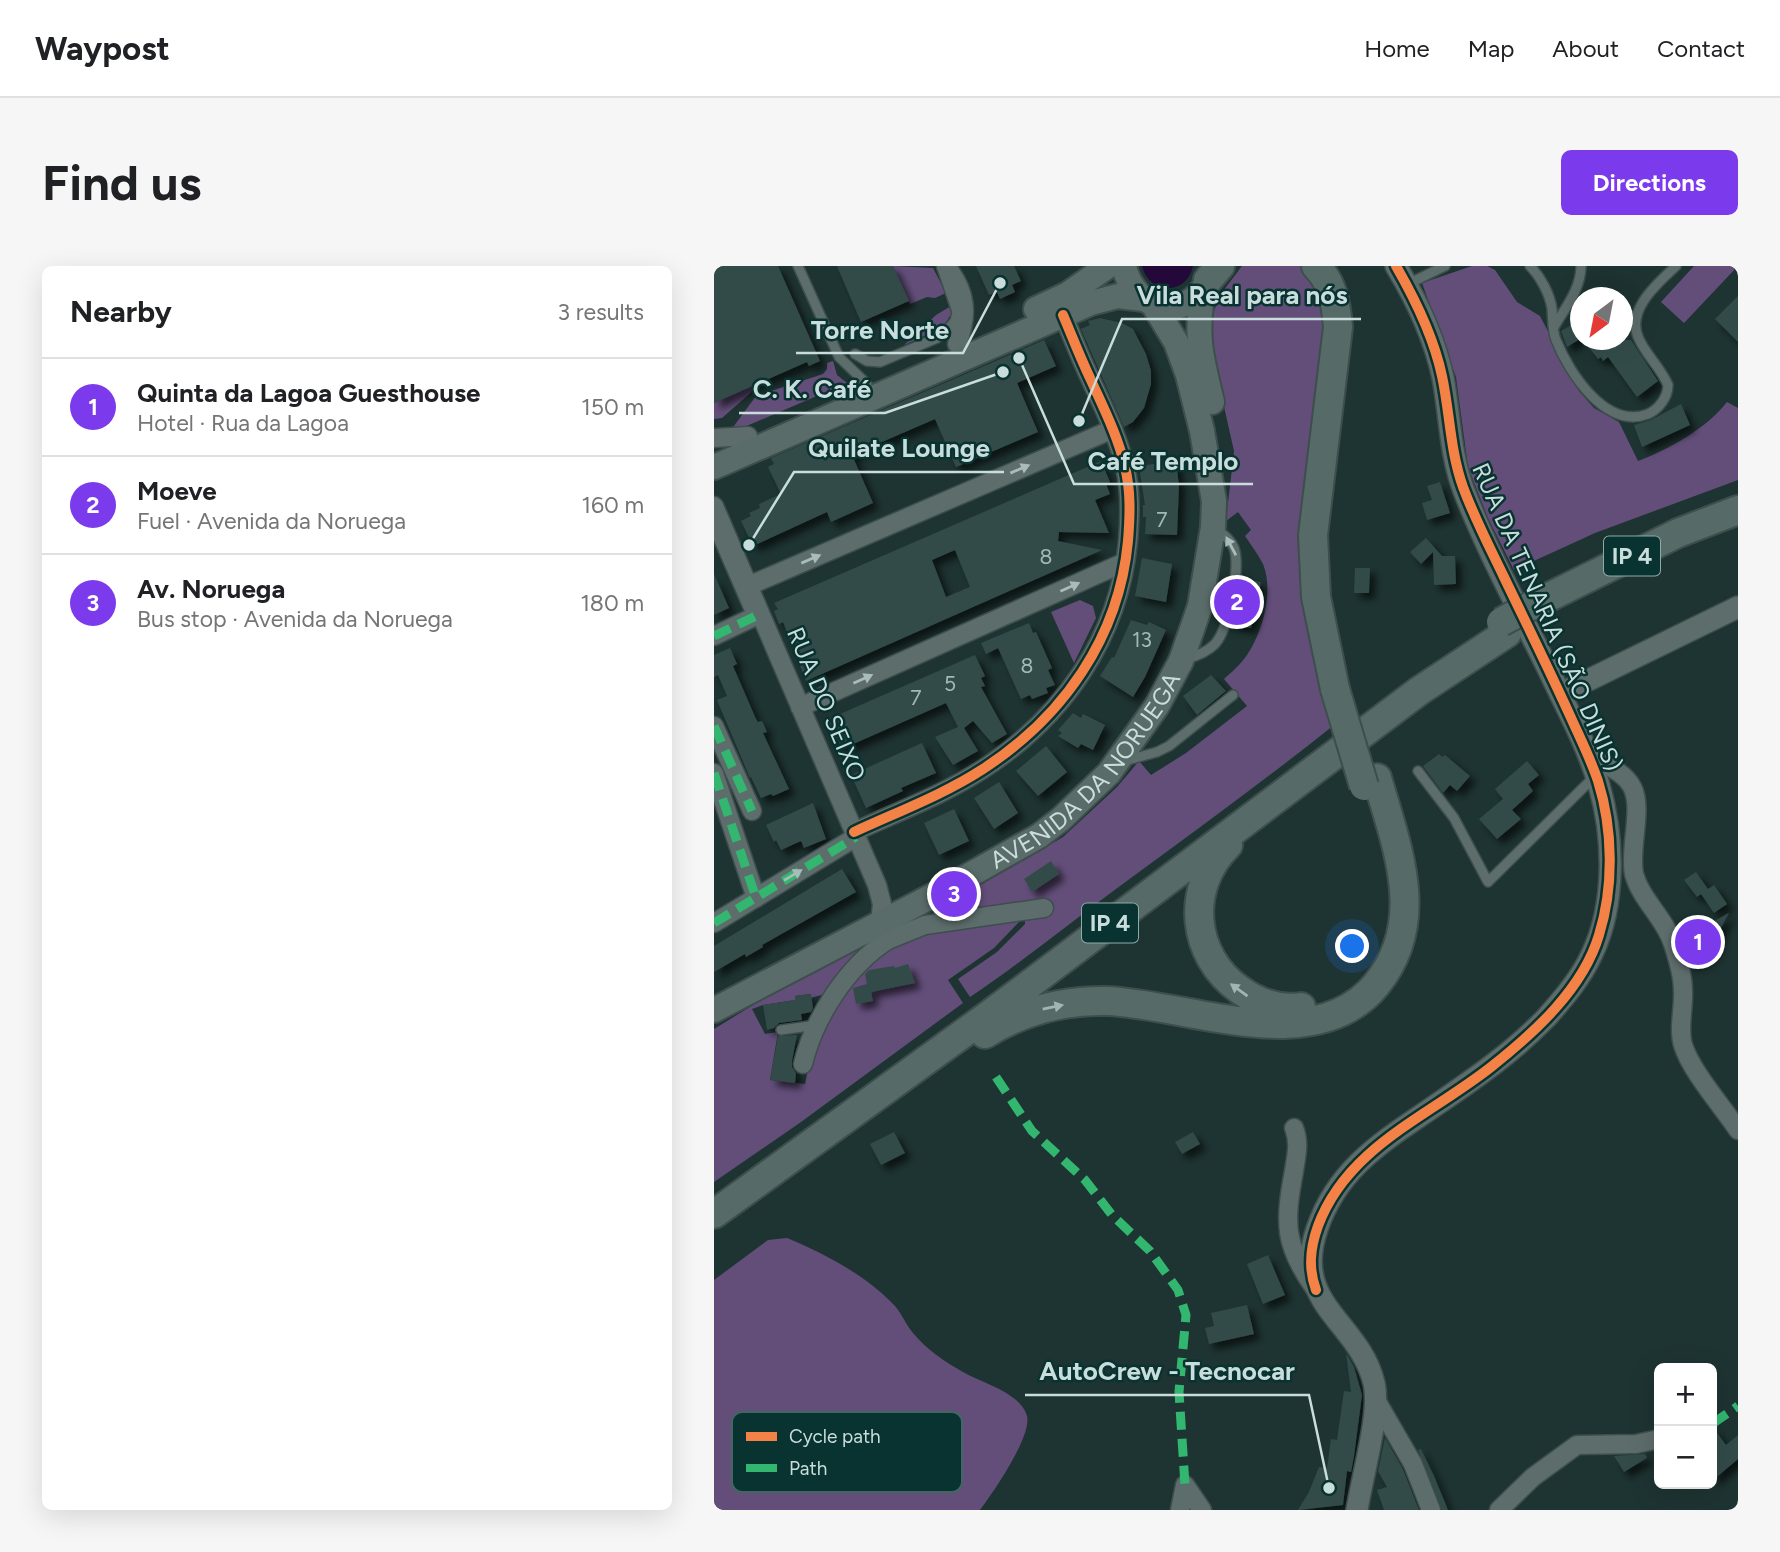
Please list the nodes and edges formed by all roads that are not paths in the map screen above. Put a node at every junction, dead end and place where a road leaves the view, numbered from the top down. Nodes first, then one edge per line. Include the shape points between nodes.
1 (799, 266) edge
2 (944, 266) edge
3 (1108, 266) edge
4 (1124, 266) edge
5 (1315, 266) edge
6 (1338, 266) edge
7 (1396, 266) edge
8 (1445, 266) edge
9 (1530, 266) edge
10 (1581, 266) edge
11 (1676, 266) edge
12 (1211, 275) edge
13 (1406, 285) junction
14 (1148, 302) junction
15 (1063, 315) junction
16 (1553, 328) junction
17 (957, 344) junction
18 (855, 354) dead end
19 (867, 384) junction
20 (1113, 429) junction
21 (748, 436) junction
22 (714, 438) edge
23 (714, 455) edge
24 (714, 467) edge
25 (1214, 492) junction
26 (714, 506) edge
27 (1738, 510) edge
28 (1738, 522) edge
29 (717, 532) edge
30 (1125, 562) junction
31 (748, 586) junction
32 (1738, 607) edge
33 (1532, 612) junction
34 (756, 616) junction
35 (1504, 628) junction
36 (714, 636) edge
37 (1342, 686) junction
38 (1419, 691) junction
39 (1560, 694) junction
40 (1233, 695) dead end
41 (800, 707) junction
42 (714, 726) edge
43 (1588, 756) junction
44 (1119, 762) junction
45 (1418, 771) dead end
46 (714, 773) edge
47 (1596, 776) junction
48 (1370, 782) junction
49 (752, 811) dead end
50 (853, 837) junction
51 (756, 898) junction
52 (1044, 908) dead end
53 (714, 923) edge
54 (884, 932) junction
55 (714, 1010) edge
56 (817, 1026) junction
57 (781, 1030) dead end
58 (803, 1064) dead end
59 (1294, 1128) dead end
60 (1738, 1130) edge
61 (718, 1203) edge
62 (1316, 1290) junction
63 (1376, 1400) junction
64 (1654, 1440) edge
65 (1180, 1510) edge
66 (1202, 1510) edge
67 (1357, 1510) edge
68 (1431, 1510) edge
69 (1499, 1510) edge

1 - 19 lane via 839,357
2 - 17 street via 965,310
2 - 18 lane via 957,309 951,327 937,338 880,362
3 - 17 main road via 1068,294
4 - 14 main road via 1130,285
5 - 37 highway via 1335,298 1338,327 1313,536 1318,607
6 - 37 highway via 1350,297 1353,326 1324,553
7 - 13 street, RUA DA TENARIA (SÃO DINIS)
8 - 13 lane
9 - 16 lane via 1551,304
10 - 16 lane via 1575,292
11 - 16 lane via 1653,287 1636,322 1638,338 1668,385 1665,399 1653,411 1629,417 1599,404 1559,347
12 - 14 main road via 1192,300 1177,306
12 - 25 main road via 1198,342 1222,453
13 - 39 street, RUA DA TENARIA (SÃO DINIS) via 1442,374 1463,489
14 - 15 main road via 1122,296 1105,298
14 - 25 main road via 1176,342 1188,375
15 - 20 street
15 - 24 main road
17 - 19 main road
19 - 21 main road
20 - 30 street via 1128,484
31 -> 20 street
21 - 22 street
21 - 23 main road
25 - 44 main road, AVENIDA DA NORUEGA via 1200,607 1181,661
26 - 29 street, RUA DO SEIXO
27 - 33 highway, IP 4 via 1678,533
28 - 33 highway, IP 4
29 - 31 street, RUA DO SEIXO
29 - 34 lane
41 -> 30 street
30 - 50 street via 1119,595 1099,644 1067,694 1042,722 981,771
31 - 34 street, RUA DO SEIXO
32 - 39 street
33 - 35 highway, IP 4
34 - 36 street
34 - 41 street, RUA DO SEIXO
34 - 50 lane
35 - 38 highway, IP 4
35 - 61 highway, IP 4 via 1456,650 1372,710
37 - 48 highway
48 -> 38 highway via 1388,880 1390,924 1385,942 1361,979 1331,999 1289,1009 1250,997 1218,971 1201,939 1199,901 1214,861 1231,842 1369,737
38 - 61 highway, IP 4 via 986,1017
39 - 43 street, RUA DA TENARIA (SÃO DINIS)
40 - 44 lane via 1169,746
41 - 50 street, RUA DO SEIXO
42 - 49 street
43 - 47 street, RUA DA TENARIA (SÃO DINIS)
43 - 60 street via 1622,773 1636,794 1634,874 1673,944 1683,989 1681,1041
44 - 54 main road, AVENIDA DA NORUEGA via 1039,836
45 - 47 lane via 1454,818 1489,882
46 - 51 street
47 - 62 street, RUA DA TENARIA (SÃO DINIS) via 1606,817 1608,887 1600,935 1585,967 1545,1019 1513,1049 1349,1171 1326,1206 1312,1243
61 -> 48 highway via 816,1152 984,1034 1031,1012 1108,1001 1275,1024 1315,1020 1348,1009 1388,970 1404,922 1401,867
51 -> 50 street
50 - 54 street, RUA DO SEIXO via 881,897
51 - 53 street
52 - 54 street
54 - 55 main road, AVENIDA DA NORUEGA
54 - 56 street
56 - 57 lane
56 - 58 street
59 - 62 street via 1298,1147 1289,1199 1289,1237 1296,1260
62 - 63 street via 1364,1359
63 - 67 street
63 - 68 street via 1413,1465
64 - 69 street via 1577,1445
65 - 66 street via 1185,1485

